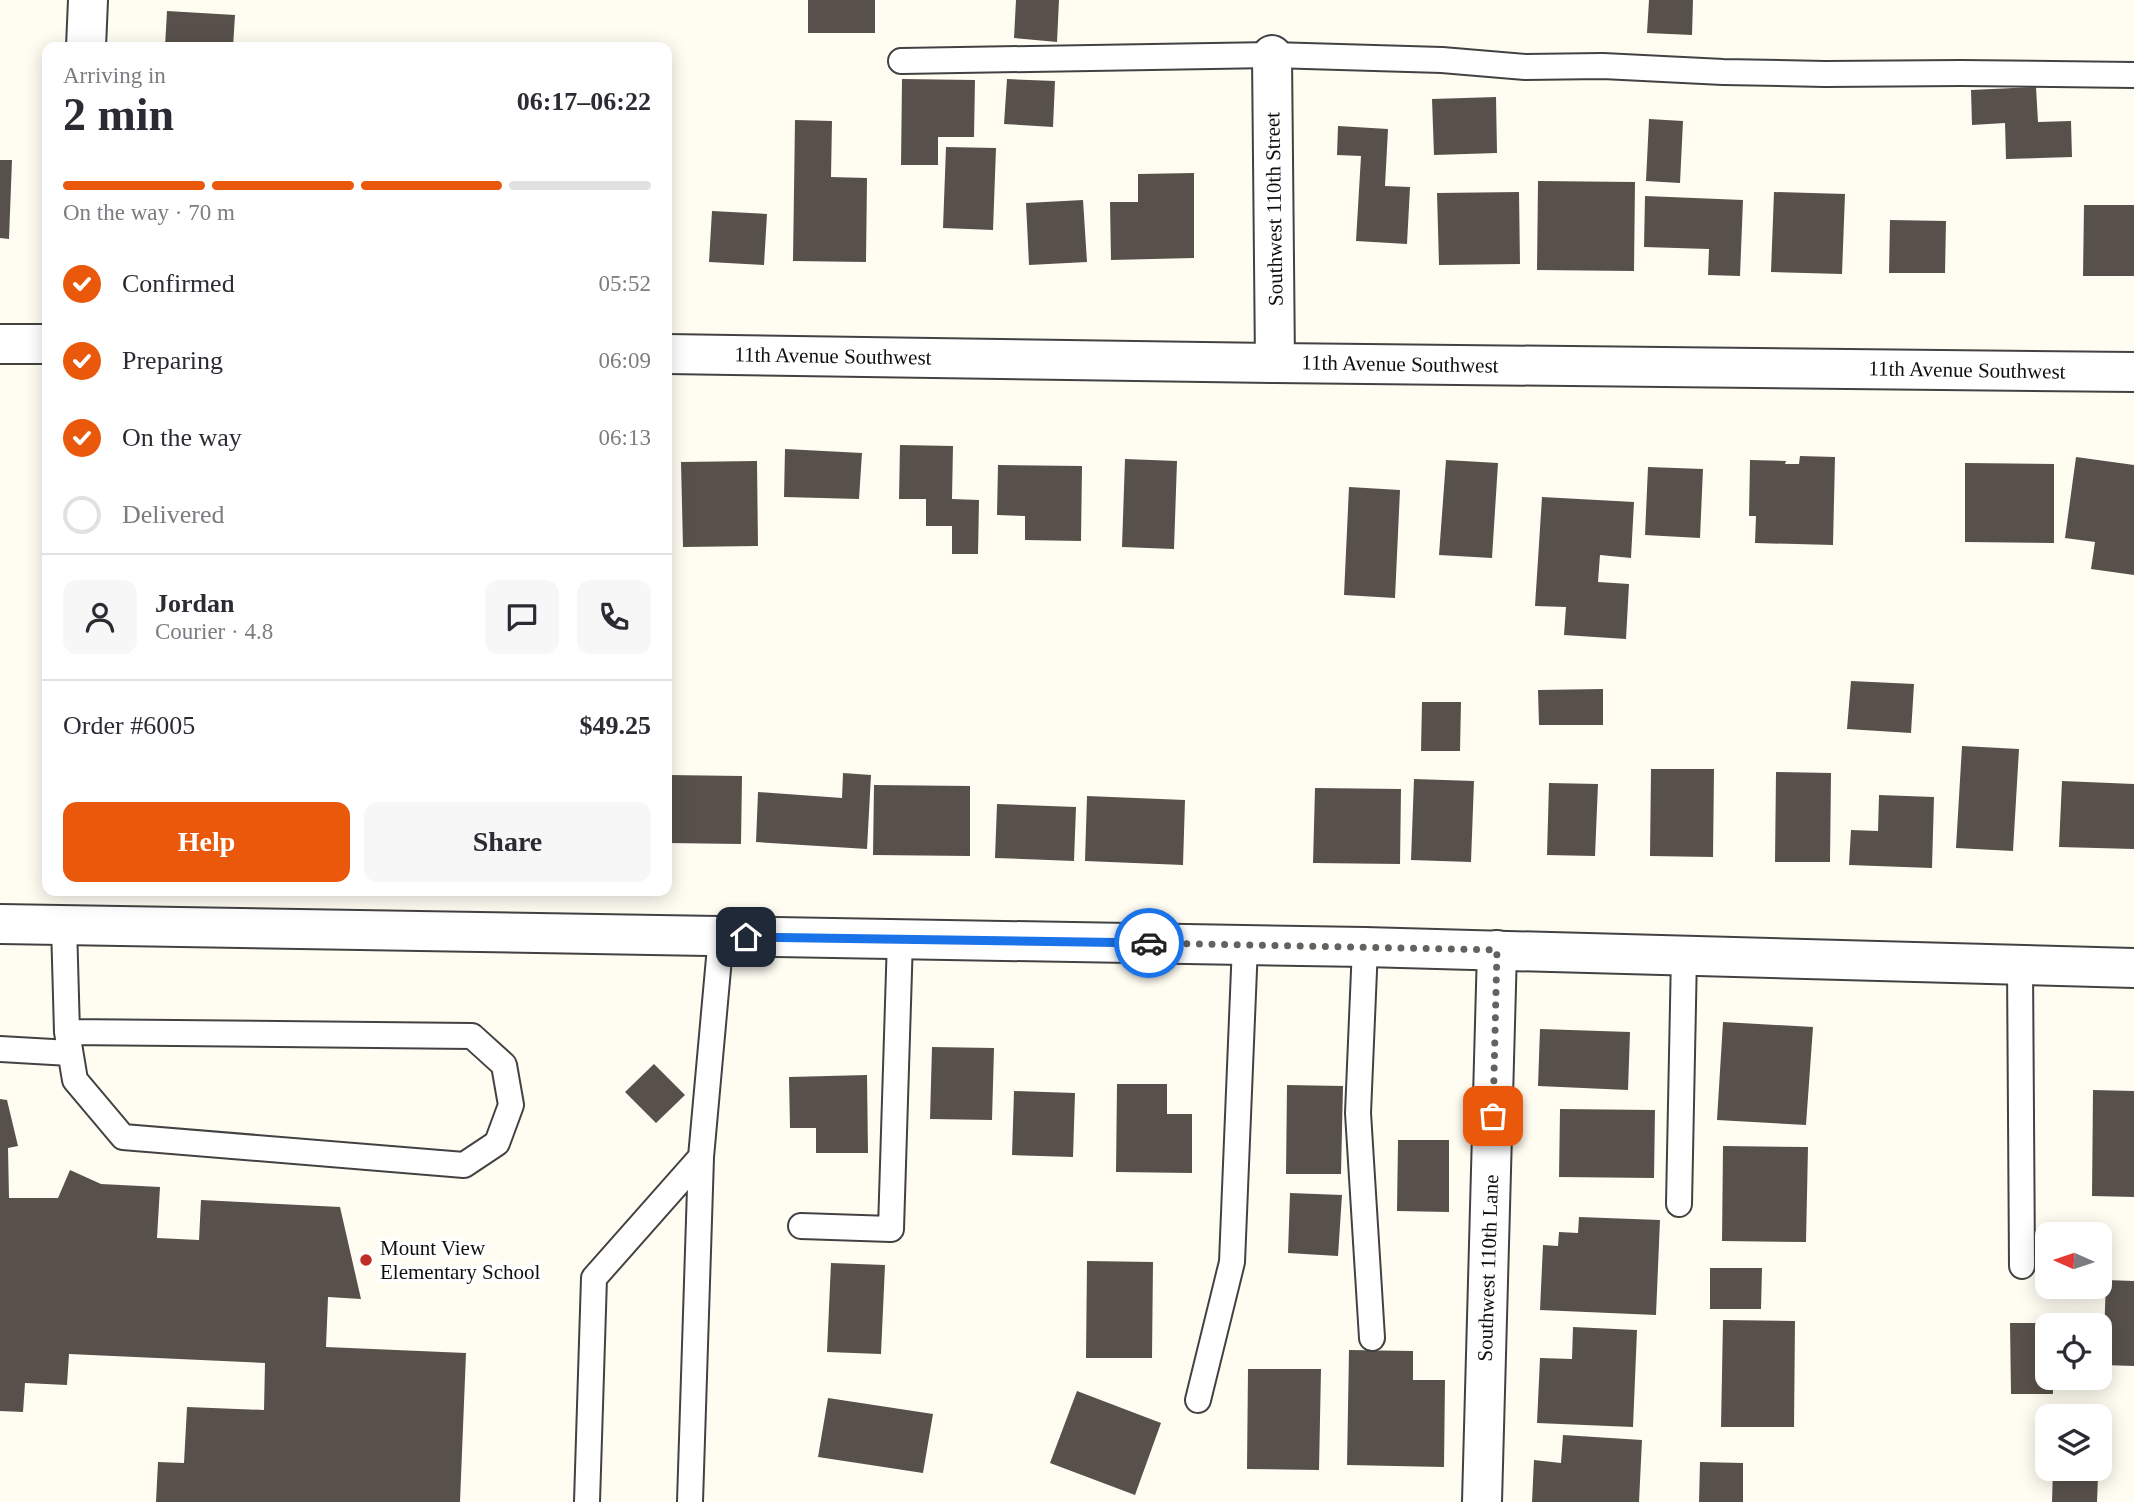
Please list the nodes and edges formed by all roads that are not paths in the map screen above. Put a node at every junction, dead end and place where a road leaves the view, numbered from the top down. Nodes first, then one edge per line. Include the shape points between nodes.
1 (88, 0) edge
2 (86, 42) edge
3 (1272, 55) junction
4 (901, 61) dead end
5 (2134, 75) edge
6 (0, 344) edge
7 (42, 344) edge
8 (672, 354) edge
9 (1275, 363) junction
10 (2134, 372) edge
11 (64, 908) edge
12 (0, 924) edge
13 (721, 936) junction
14 (900, 939) junction
15 (1245, 945) junction
16 (1365, 947) junction
17 (1497, 950) junction
18 (1684, 955) junction
19 (2020, 965) junction
20 (2134, 968) edge
21 (68, 1042) junction
22 (0, 1049) edge
23 (701, 1157) junction
24 (1679, 1205) dead end
25 (801, 1226) dead end
26 (2022, 1266) dead end
27 (1371, 1338) dead end
28 (1198, 1400) dead end
29 (587, 1502) edge
30 (690, 1502) edge
31 (1482, 1502) edge

1 - 2 street
3 - 4 lane
3 - 5 lane via 1736,72
3 - 9 street, Southwest 110th Street
6 - 7 street
8 - 9 street, 11th Avenue Southwest
9 - 10 street, 11th Avenue Southwest
11 - 12 street
11 - 13 street
11 - 21 lane
13 - 14 street
13 - 23 lane
14 - 15 street
14 - 25 lane via 891,1229
15 - 16 street
15 - 28 lane via 1232,1262
16 - 17 street
16 - 27 lane via 1358,1113
17 - 18 street
17 - 31 street, Southwest 110th Lane
18 - 19 street
18 - 24 lane
19 - 20 street
19 - 26 lane
21 - 21 lane via 75,1080 123,1137 464,1165 497,1143 511,1105 504,1065 472,1037
21 - 22 lane
23 - 29 lane via 594,1278
23 - 30 lane

